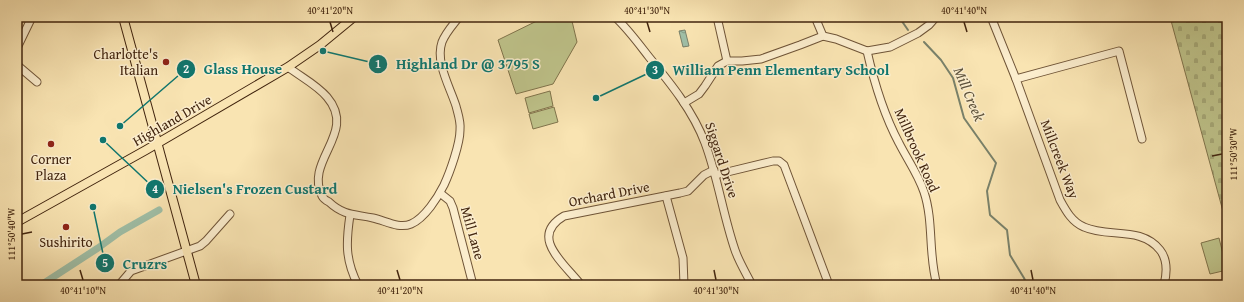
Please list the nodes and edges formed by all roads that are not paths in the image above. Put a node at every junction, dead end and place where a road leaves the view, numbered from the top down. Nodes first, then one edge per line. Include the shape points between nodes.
1 (32, 17) edge
2 (123, 17) edge
3 (354, 17) edge
4 (459, 17) edge
5 (615, 17) edge
6 (717, 17) edge
7 (815, 17) edge
8 (936, 17) edge
9 (991, 17) edge
10 (823, 36) junction
11 (17, 48) edge
12 (867, 51) junction
13 (727, 61) junction
14 (17, 65) edge
15 (288, 67) junction
16 (1016, 79) junction
17 (37, 82) dead end
18 (684, 103) junction
19 (1142, 139) dead end
20 (157, 143) junction
21 (714, 173) junction
22 (440, 193) junction
23 (666, 196) junction
24 (230, 214) dead end
25 (350, 215) junction
26 (17, 222) edge
27 (187, 252) junction
28 (119, 285) edge
29 (196, 285) edge
30 (358, 285) edge
31 (473, 285) edge
32 (581, 285) edge
33 (684, 285) edge
34 (752, 285) edge
35 (829, 285) edge
36 (937, 285) edge
37 (1164, 285) edge

1 - 11 street
2 - 20 main road
3 - 15 main road, Highland Drive
4 - 22 street via 442,42 440,53 460,129 446,182
5 - 18 street, Siggard Drive
6 - 13 street
7 - 10 street
8 - 12 street via 929,25 901,43
9 - 16 street, Millcreek Way
10 - 12 street
10 - 13 street via 761,59
12 - 36 street, Millbrook Road via 888,121 924,193 928,209 933,271
13 - 18 street via 716,68 699,94
14 - 17 street
15 - 20 main road, Highland Drive
15 - 25 street via 317,88 332,103 337,128 321,162 319,185 322,197 338,210
16 - 19 street via 1119,51
16 - 37 street, Millcreek Way via 1060,200 1069,216 1090,229 1131,234 1153,242 1164,256 1167,267
18 - 21 street, Siggard Drive via 696,121
20 - 26 main road, Highland Drive
20 - 27 main road
21 - 23 street, Orchard Drive via 704,175 688,191
21 - 34 street, Siggard Drive via 734,249
21 - 35 street via 773,161 784,165
22 - 25 street via 433,204 412,224 399,226 373,218
22 - 31 street, Mill Lane via 450,201 453,208
23 - 32 street, Orchard Drive via 564,216 554,223 548,242
23 - 33 street via 683,258
24 - 27 street via 203,244
25 - 30 street via 346,246 351,273
27 - 28 street via 131,271
27 - 29 main road

